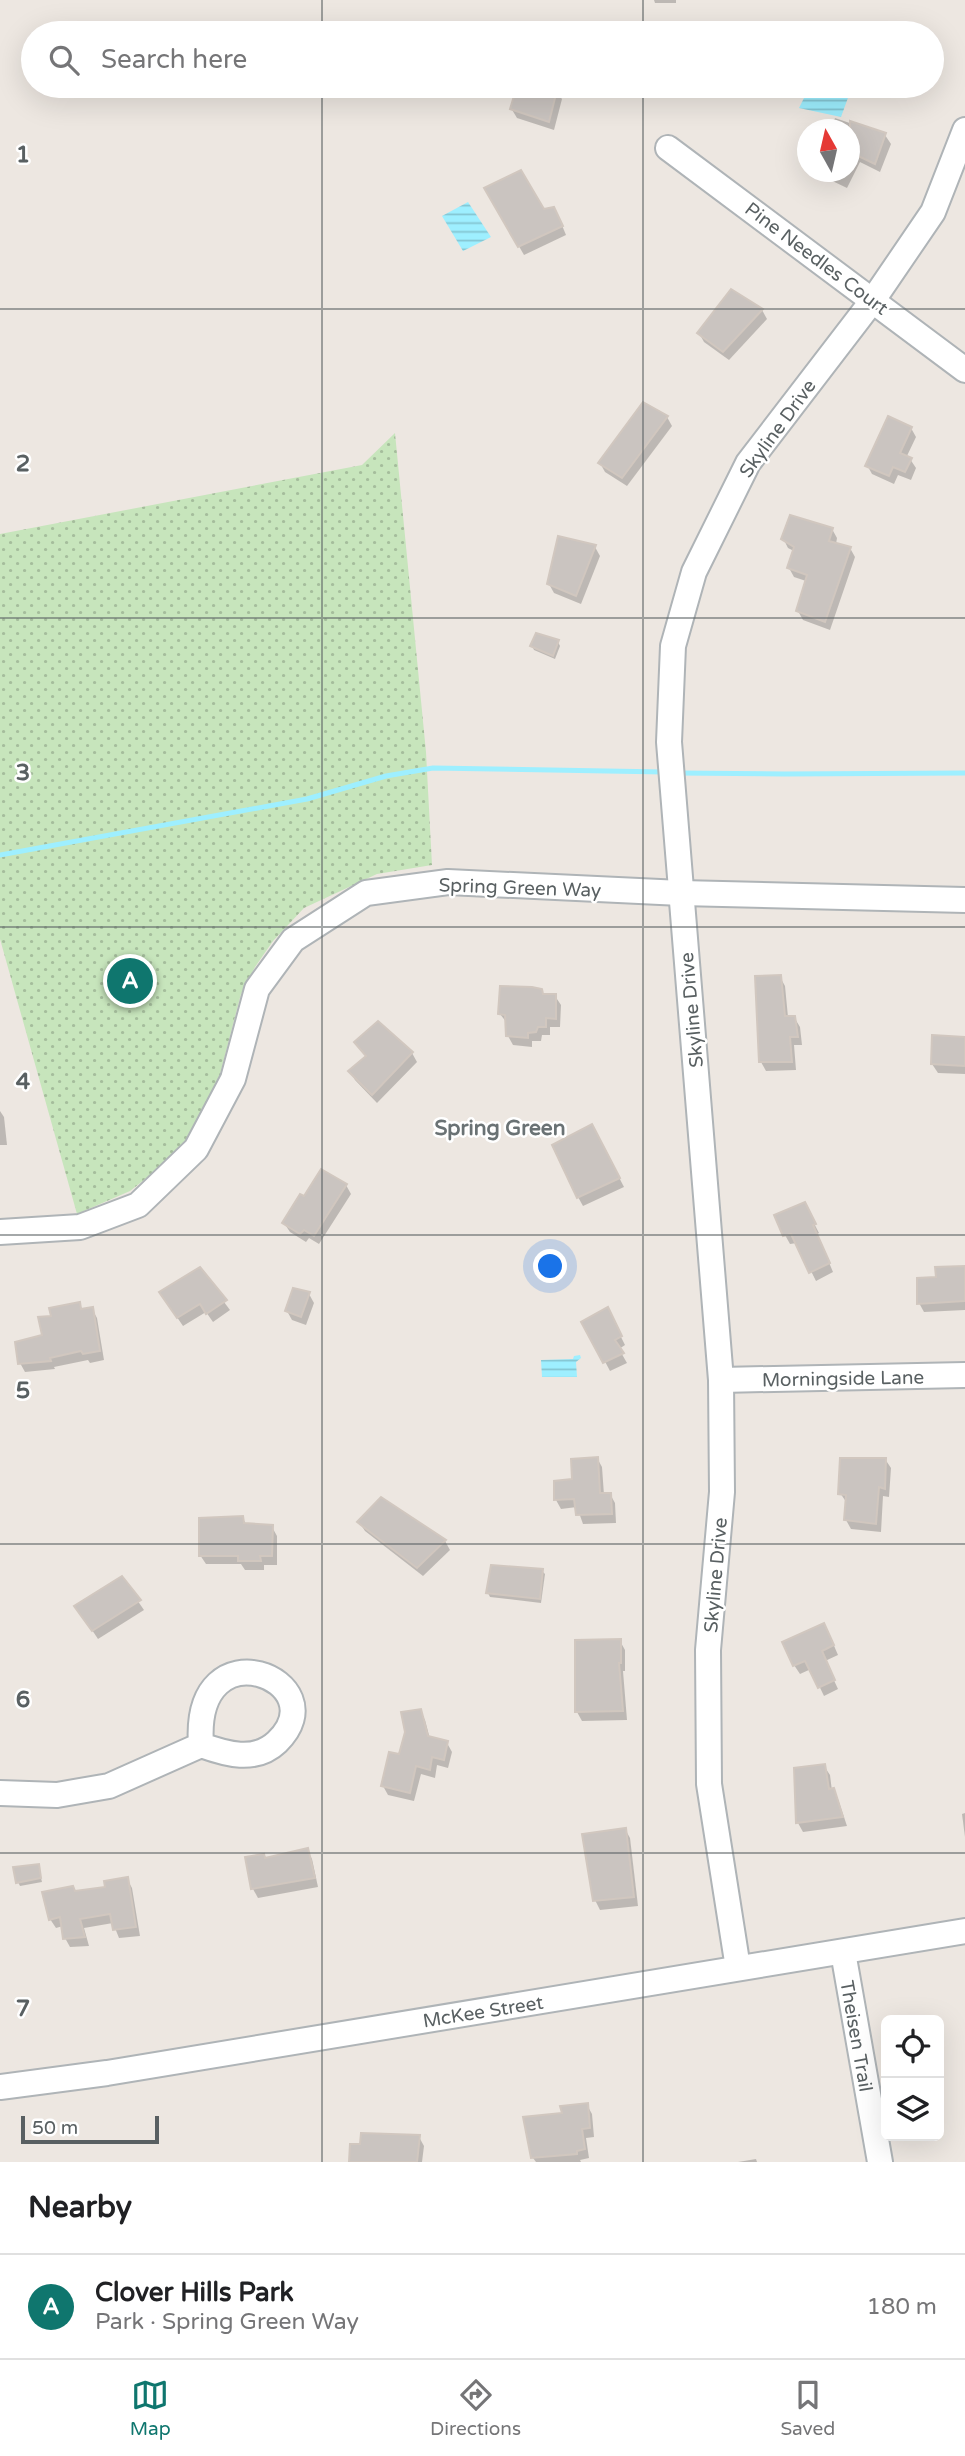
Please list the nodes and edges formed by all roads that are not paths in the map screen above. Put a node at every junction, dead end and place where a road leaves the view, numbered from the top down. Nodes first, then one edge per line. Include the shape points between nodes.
1 (965, 130) edge
2 (668, 148) dead end
3 (873, 300) junction
4 (965, 370) edge
5 (681, 893) junction
6 (965, 900) edge
7 (0, 1232) edge
8 (965, 1375) edge
9 (721, 1380) junction
10 (201, 1745) dead end
11 (0, 1793) edge
12 (965, 1931) edge
13 (843, 1952) junction
14 (738, 1968) junction
15 (0, 2087) edge
16 (880, 2162) edge

1 - 3 street, Skyline Drive via 933,212
2 - 3 street, Pine Needles Court
3 - 4 street, Pine Needles Court
3 - 5 street, Skyline Drive via 748,463 694,572 673,646 669,741
5 - 6 street, Spring Green Way
5 - 7 street, Spring Green Way via 448,882 366,893 293,940 257,989 233,1079 196,1149 138,1205 80,1227
5 - 9 street, Skyline Drive
8 - 9 street, Morningside Lane
9 - 14 street, Skyline Drive via 722,1492 708,1650 709,1784
10 - 11 street via 109,1786 57,1795
12 - 13 street, McKee Street
13 - 14 street, McKee Street
13 - 16 street, Theisen Trail
14 - 15 street, McKee Street

